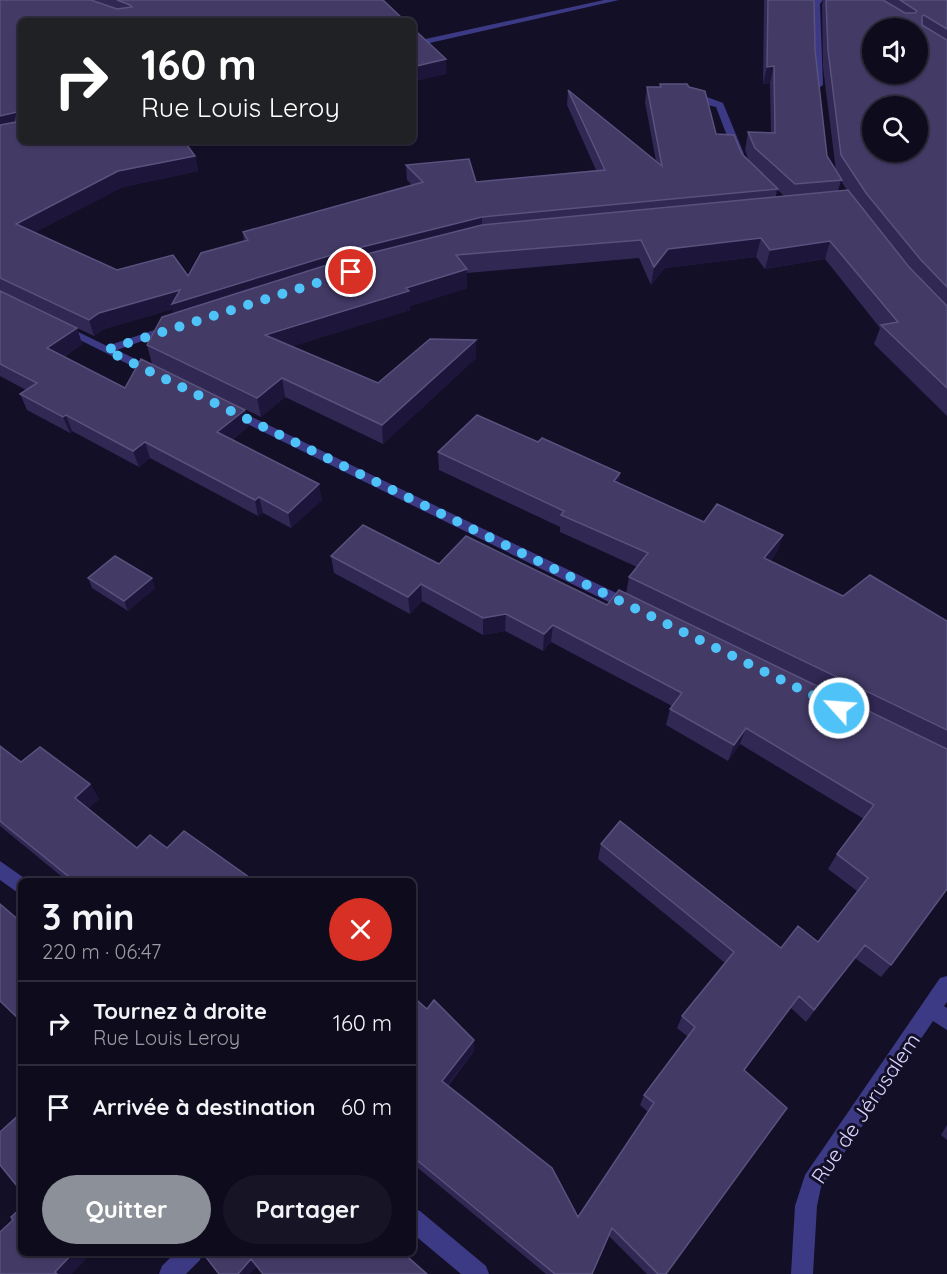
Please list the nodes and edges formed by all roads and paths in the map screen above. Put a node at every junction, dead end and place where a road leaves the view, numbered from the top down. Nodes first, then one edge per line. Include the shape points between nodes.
1 (615, 0) edge
2 (819, 0) edge
3 (416, 44) edge
4 (690, 98) edge
5 (820, 99) edge
6 (745, 168) edge
7 (185, 323) edge
8 (53, 324) edge
9 (106, 350) junction
10 (171, 381) edge
11 (214, 402) edge
12 (645, 613) edge
13 (0, 869) edge
14 (18, 884) edge
15 (947, 985) edge
16 (939, 1014) edge
17 (416, 1222) edge
18 (188, 1256) edge
19 (170, 1274) edge
20 (478, 1274) edge
21 (802, 1274) edge

1 - 3 street
2 - 5 street via 816,4
4 - 6 street via 720,105
7 - 9 street
8 - 9 street
9 - 10 street
11 - 12 street
13 - 14 street
15 - 16 street, Rue de Jérusalem
16 - 21 street, Rue de Jérusalem via 812,1182 806,1206
17 - 20 street
18 - 19 street

